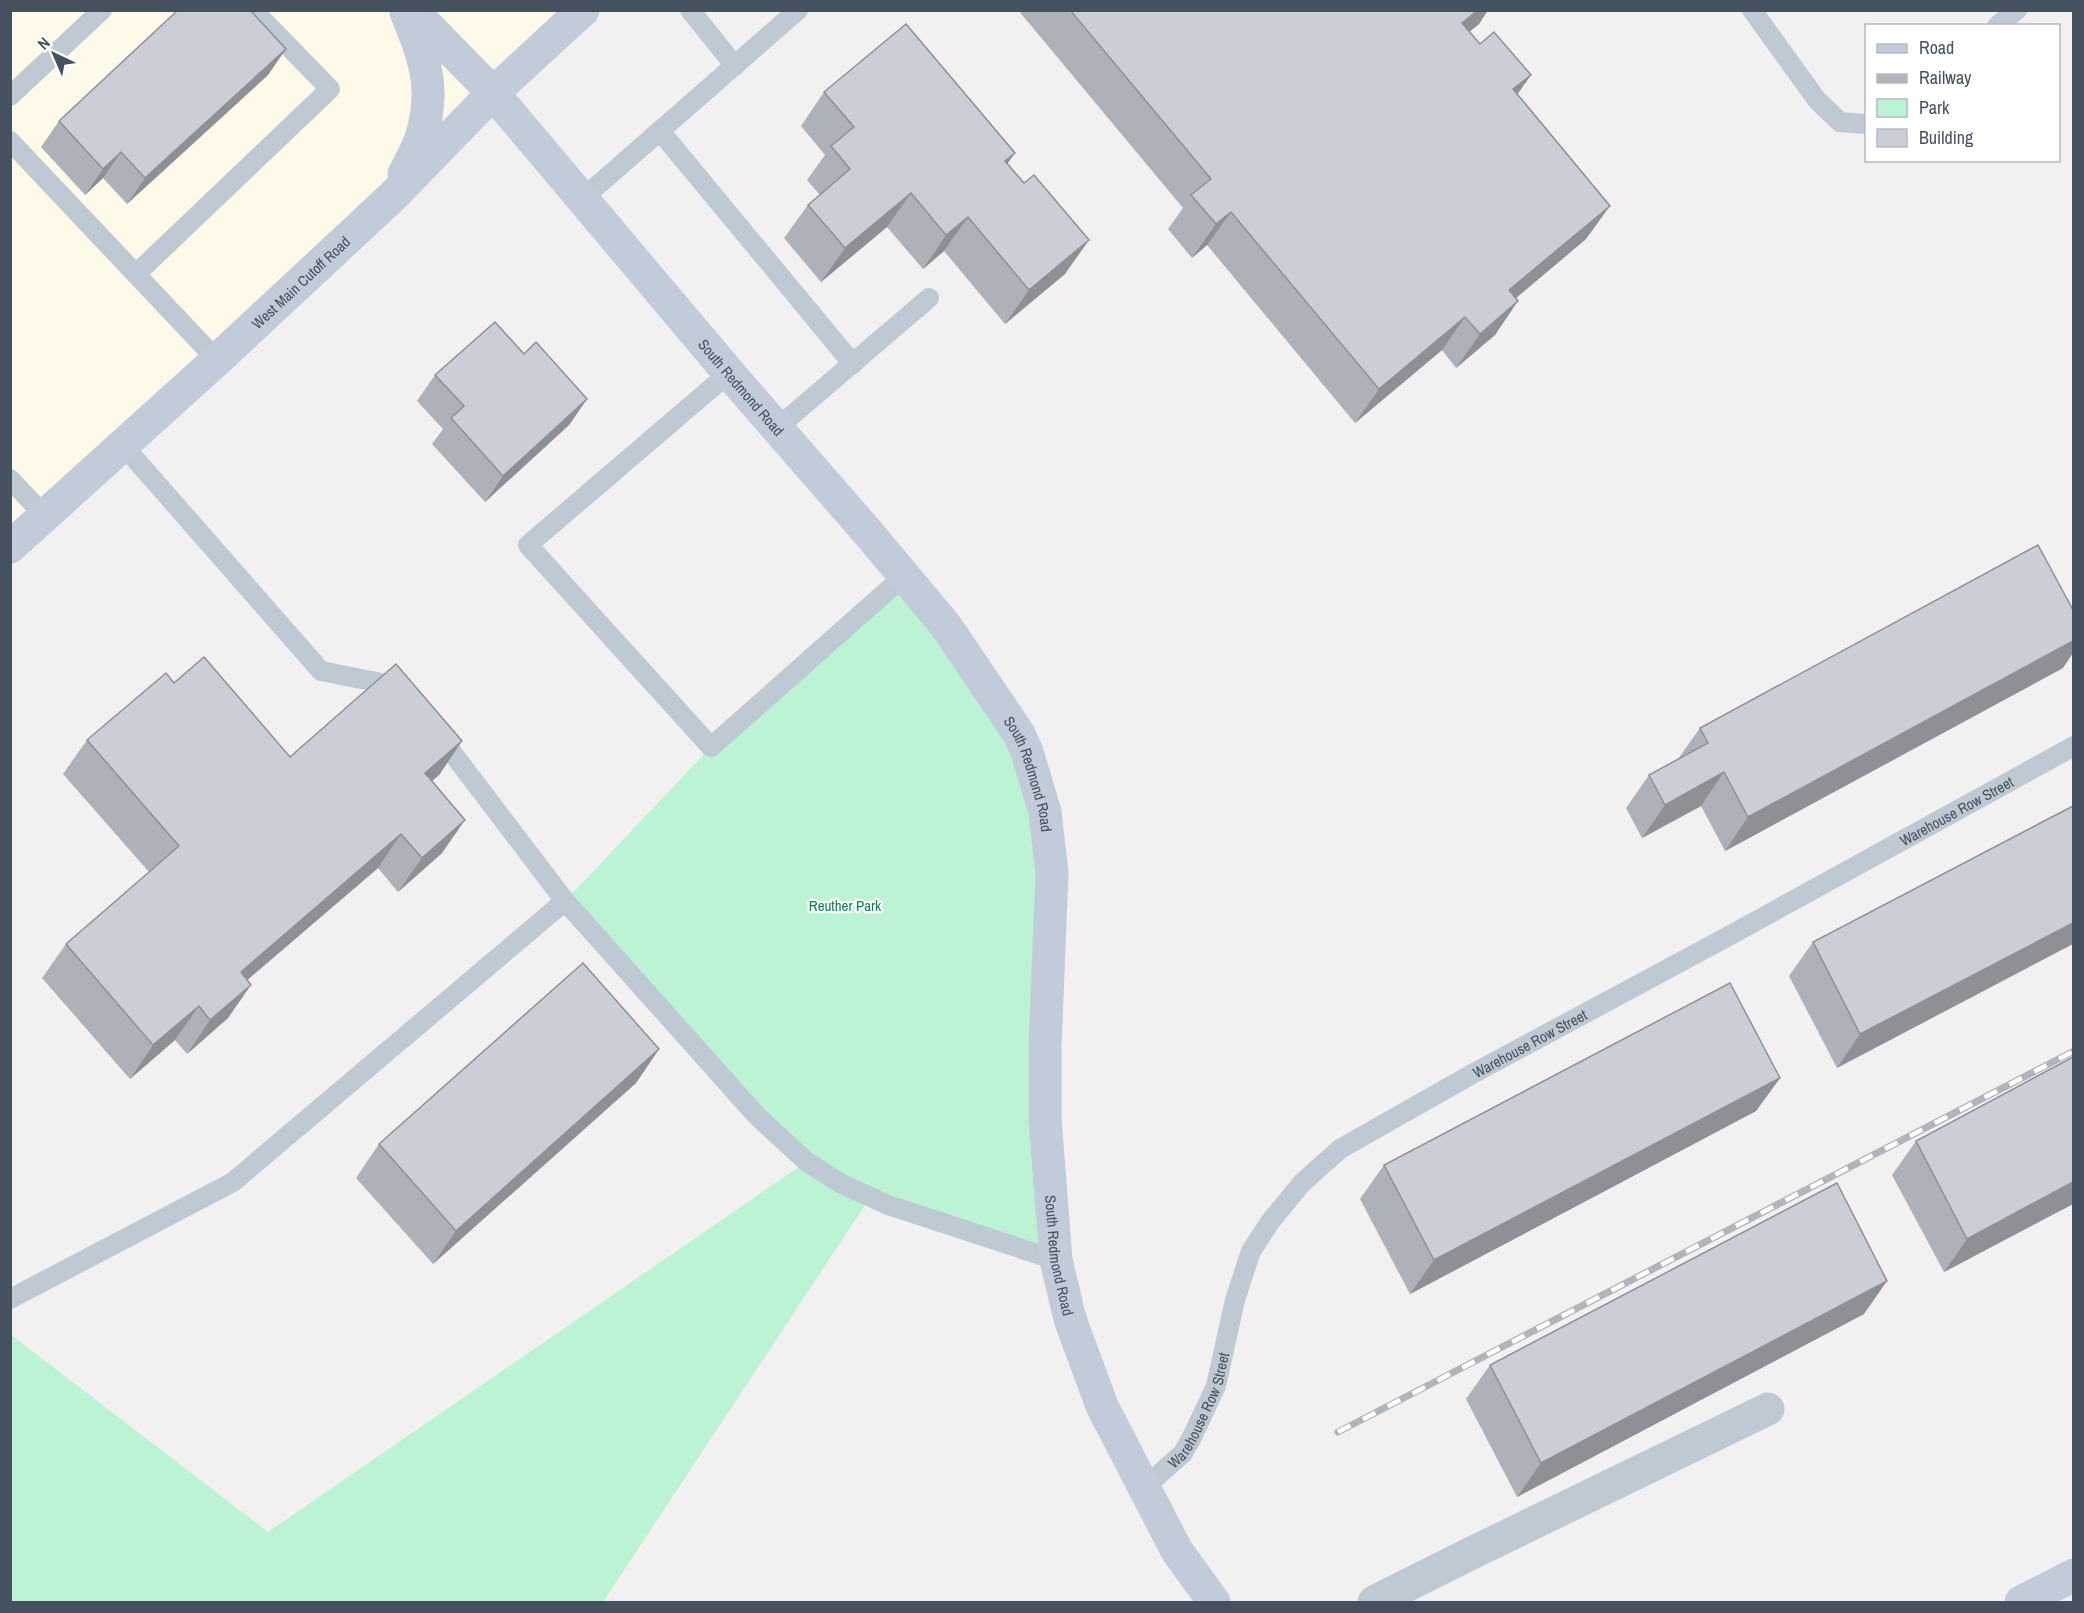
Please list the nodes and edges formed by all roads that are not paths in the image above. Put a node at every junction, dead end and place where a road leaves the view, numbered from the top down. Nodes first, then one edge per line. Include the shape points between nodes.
1 (102, 10) edge
2 (254, 10) edge
3 (405, 10) edge
4 (412, 10) edge
5 (583, 10) edge
6 (690, 10) edge
7 (798, 10) edge
8 (2017, 10) edge
9 (1757, 12) edge
10 (2000, 24) edge
11 (735, 66) junction
12 (493, 93) junction
13 (10, 96) edge
14 (1865, 124) edge
15 (660, 131) junction
16 (10, 141) edge
17 (393, 196) junction
18 (582, 199) junction
19 (136, 274) junction
20 (929, 297) dead end
21 (217, 360) junction
22 (853, 364) junction
23 (729, 373) junction
24 (777, 428) junction
25 (122, 444) junction
26 (10, 479) edge
27 (45, 516) junction
28 (10, 547) edge
29 (904, 576) junction
30 (2073, 746) edge
31 (565, 901) junction
32 (1056, 1260) junction
33 (10, 1299) edge
34 (1768, 1409) dead end
35 (1144, 1488) junction
36 (2073, 1575) edge
37 (1214, 1602) edge
38 (1374, 1602) edge
39 (2021, 1602) edge

1 - 13 lane
2 - 19 lane via 330,89
3 - 17 street via 423,56 429,94 422,137
4 - 12 street, South Redmond Road
5 - 12 street, West Main Cutoff Road
6 - 11 lane
7 - 11 lane
8 - 10 lane
9 - 14 lane via 1817,100 1840,122
11 - 15 lane
12 - 17 street, West Main Cutoff Road
12 - 18 street, South Redmond Road
15 - 18 lane
15 - 22 lane
16 - 19 lane
17 - 21 street, West Main Cutoff Road
18 - 23 street, South Redmond Road
19 - 21 lane
20 - 22 lane
21 - 25 street, West Main Cutoff Road
22 - 24 lane
23 - 24 street, South Redmond Road
23 - 29 lane via 528,545 711,747
24 - 29 street, South Redmond Road
25 - 27 street, West Main Cutoff Road
25 - 31 lane via 321,670 402,687
26 - 27 lane
27 - 28 street, West Main Cutoff Road
29 - 32 street, South Redmond Road via 946,626 1019,734 1045,812 1052,873 1045,1118
30 - 35 lane, Warehouse Row Street via 1340,1149 1302,1183 1251,1251 1235,1300 1216,1386 1183,1452
31 - 32 lane via 758,1118 807,1162 840,1183 888,1205
31 - 33 lane via 233,1182
32 - 35 street, South Redmond Road via 1070,1319 1102,1406
34 - 38 street
35 - 37 street, South Redmond Road via 1177,1551
36 - 39 street

